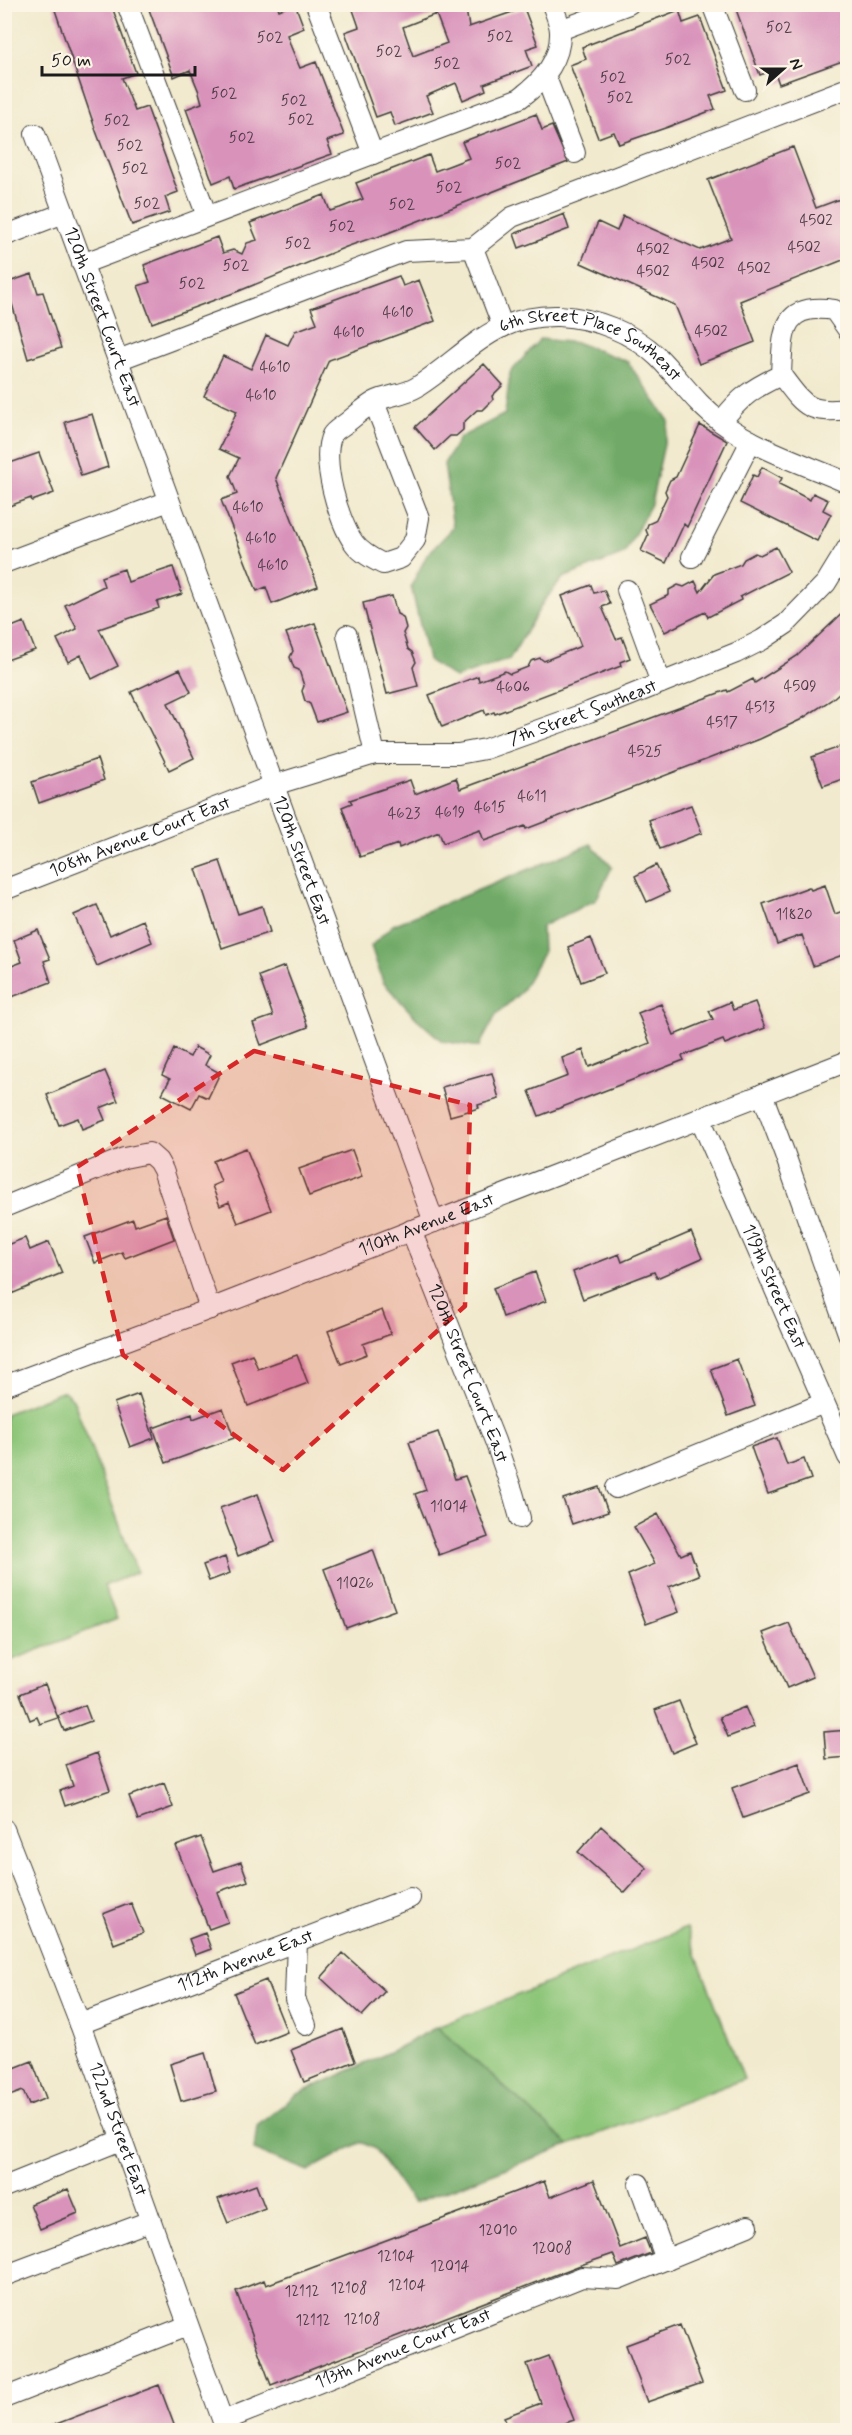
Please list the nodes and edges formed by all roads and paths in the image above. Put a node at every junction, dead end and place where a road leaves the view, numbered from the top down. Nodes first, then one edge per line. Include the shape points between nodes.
1 (127, 4) edge
2 (316, 4) edge
3 (552, 4) edge
4 (629, 4) edge
5 (712, 4) edge
6 (560, 30) junction
7 (545, 75) junction
8 (848, 88) edge
9 (745, 90) dead end
10 (35, 134) dead end
11 (575, 153) dead end
12 (372, 154) junction
13 (64, 213) junction
14 (207, 216) junction
15 (4, 236) edge
16 (473, 248) junction
17 (82, 264) junction
18 (503, 327) junction
19 (848, 330) edge
20 (118, 360) junction
21 (781, 375) junction
22 (374, 402) junction
23 (848, 409) edge
24 (721, 422) junction
25 (751, 441) junction
26 (848, 483) edge
27 (169, 501) junction
28 (848, 547) edge
29 (692, 557) dead end
30 (4, 563) edge
31 (627, 590) dead end
32 (346, 635) dead end
33 (661, 683) junction
34 (375, 754) junction
35 (274, 785) junction
36 (4, 890) edge
37 (848, 1061) edge
38 (762, 1094) junction
39 (700, 1118) junction
40 (4, 1207) edge
41 (434, 1222) junction
42 (411, 1230) junction
43 (210, 1309) junction
44 (848, 1333) edge
45 (4, 1386) edge
46 (824, 1403) junction
47 (848, 1457) edge
48 (616, 1488) dead end
49 (520, 1518) dead end
50 (4, 1829) edge
51 (410, 1898) dead end
52 (297, 1941) junction
53 (80, 2024) junction
54 (306, 2025) dead end
55 (121, 2140) junction
56 (639, 2184) dead end
57 (4, 2187) edge
58 (150, 2221) junction
59 (748, 2226) dead end
60 (666, 2260) junction
61 (4, 2276) edge
62 (187, 2326) junction
63 (4, 2398) edge
64 (224, 2426) edge

1 - 14 street
2 - 12 street
3 - 6 street
4 - 6 street
5 - 9 street
6 - 7 street via 559,47
7 - 11 street
7 - 12 street via 520,98
8 - 16 street via 512,217
10 - 13 street, 120th Street Court East
12 - 14 street
13 - 15 street
13 - 17 street, 120th Street Court East
14 - 17 street
16 - 18 street
16 - 20 street via 406,251
17 - 20 street, 120th Street Court East
18 - 22 street, 6th Street Place Southeast via 484,335 416,388
18 - 24 street, 6th Street Place Southeast via 538,317 559,316 612,327 657,356
19 - 21 street via 834,310 814,307 791,318 783,335
20 - 27 street, 120th Street Court East
21 - 23 street via 804,405 828,411
21 - 24 street via 753,388
22 - 22 street, 6th Street Place Southeast via 332,434 327,457 334,498 354,543 369,558 383,564 401,558 415,540 419,518
24 - 25 street, 6th Street Place Southeast
25 - 26 street, 6th Street Place Southeast
25 - 29 street
27 - 30 street
27 - 35 street, 120th Street East
28 - 33 street, 7th Street Southeast via 826,583 786,624 736,653
31 - 33 street
32 - 34 street
33 - 34 street, 7th Street Southeast via 485,749 458,754
34 - 35 street, 7th Street Southeast
35 - 36 street, 108th Avenue Court East
35 - 41 street, 120th Street East
37 - 38 street, 110th Avenue East
38 - 39 street, 110th Avenue East
38 - 44 street
39 - 41 street, 110th Avenue East
39 - 46 street, 119th Street East
40 - 43 street via 124,1158 149,1154 163,1170
41 - 42 street, 110th Avenue East
42 - 43 street, 110th Avenue East
42 - 49 street, 120th Street Court East via 495,1442
43 - 45 street, 110th Avenue East
46 - 47 street, 119th Street East
46 - 48 street
50 - 53 street, 122nd Street East
51 - 52 street, 112th Avenue East
52 - 53 street, 112th Avenue East
52 - 54 street via 296,1999
53 - 55 street, 122nd Street East
55 - 57 street
55 - 58 street, 122nd Street East
56 - 60 street
58 - 61 street
58 - 62 street, 122nd Street East
59 - 60 street
60 - 64 street, 113th Avenue Court East via 618,2279 582,2277
62 - 63 street
62 - 64 street, 122nd Street East

